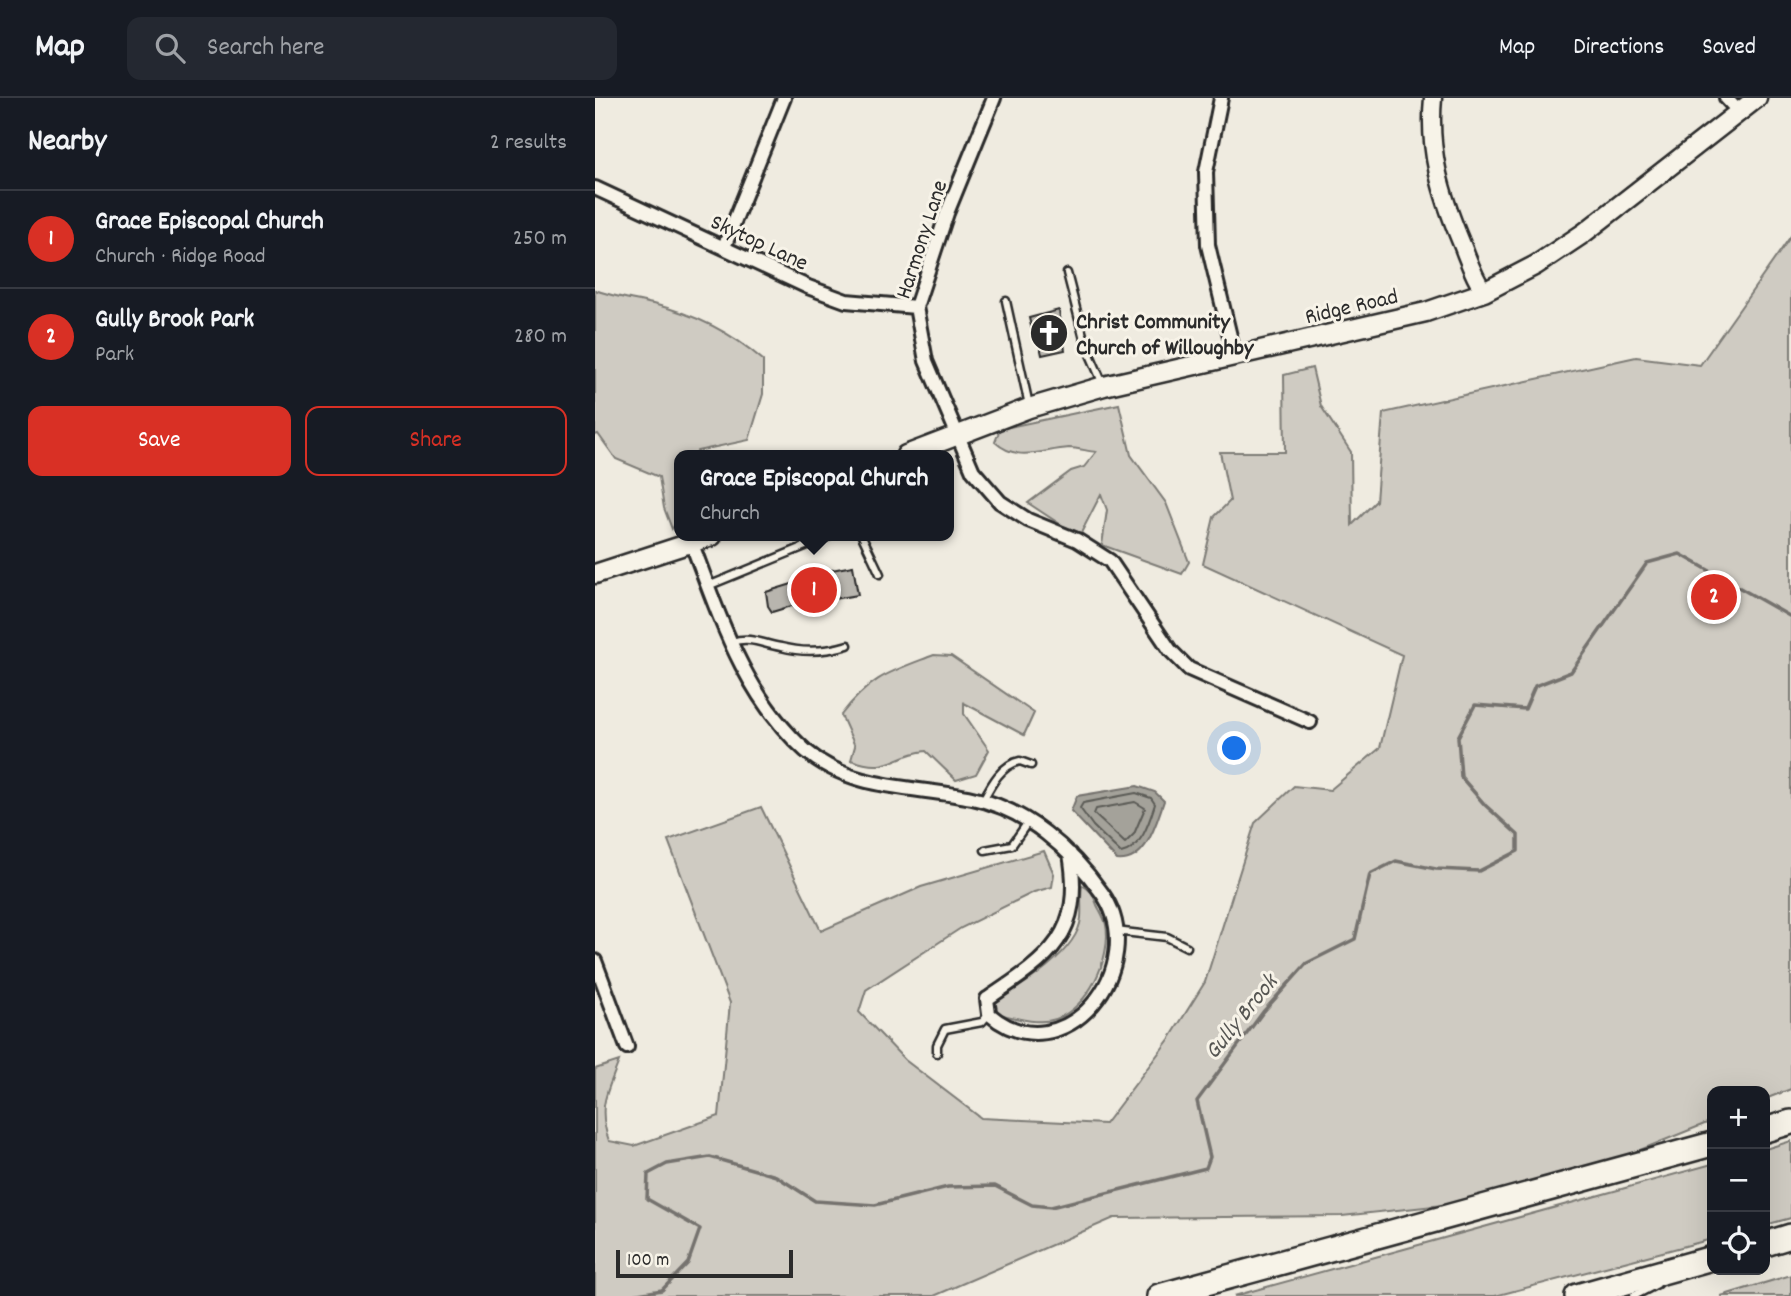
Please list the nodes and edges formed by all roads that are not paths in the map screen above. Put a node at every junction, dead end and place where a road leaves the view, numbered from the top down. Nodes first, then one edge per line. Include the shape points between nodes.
1 (784, 98) edge
2 (994, 98) edge
3 (1221, 98) edge
4 (1433, 98) edge
5 (1726, 98) edge
6 (1757, 98) edge
7 (1739, 113) junction
8 (595, 188) edge
9 (724, 247) junction
10 (1067, 273) dead end
11 (1484, 292) junction
12 (1006, 301) dead end
13 (916, 307) junction
14 (1235, 357) junction
15 (1104, 386) junction
16 (1029, 408) junction
17 (957, 433) junction
18 (918, 450) edge
19 (700, 541) edge
20 (818, 541) edge
21 (864, 541) edge
22 (692, 544) junction
23 (595, 574) edge
24 (880, 574) dead end
25 (708, 586) junction
26 (730, 642) junction
27 (848, 645) dead end
28 (1310, 722) dead end
29 (1031, 765) dead end
30 (982, 802) junction
31 (1028, 822) junction
32 (985, 850) dead end
33 (1070, 854) junction
34 (1115, 931) junction
35 (1187, 947) dead end
36 (595, 961) edge
37 (989, 1014) junction
38 (627, 1047) dead end
39 (937, 1054) dead end
40 (1791, 1122) edge
41 (1770, 1128) edge
42 (1707, 1145) edge
43 (1791, 1236) edge
44 (1770, 1242) edge
45 (1703, 1261) edge
46 (1159, 1296) edge
47 (1577, 1296) edge
48 (1634, 1296) edge

1 - 9 street
2 - 13 street, Harmony Lane
3 - 14 street via 1206,172 1208,245
4 - 11 street via 1434,164 1447,207
5 - 7 street
6 - 7 main road, Ridge Road
7 - 11 main road, Ridge Road via 1584,233
8 - 9 street, Skytop Lane
9 - 13 street, Skytop Lane via 846,301
10 - 15 lane via 1085,343
11 - 14 main road, Ridge Road via 1426,312
12 - 16 lane
13 - 17 street, Harmony Lane via 926,361
14 - 15 main road, Ridge Road
15 - 16 main road, Ridge Road
16 - 17 main road, Ridge Road
17 - 18 main road, Ridge Road
17 - 28 street, Harmony Lane via 973,471 1000,502 1110,561 1170,650 1189,670
19 - 22 main road
20 - 25 lane
21 - 24 lane
22 - 23 main road
22 - 25 street
25 - 26 street
26 - 27 lane via 745,638 819,652
26 - 30 street via 748,679 776,719 807,751 835,771 875,784
29 - 30 lane via 1020,761 1000,772
30 - 31 street
31 - 32 lane via 1012,845
31 - 33 street
33 - 34 street via 1105,896
33 - 37 street via 1075,880 1069,919 1058,942 1035,968 987,999
34 - 35 lane via 1167,937
34 - 37 street via 1117,950 1109,983 1072,1024 1041,1032 1015,1030
36 - 38 street
37 - 39 lane via 982,1022 945,1029
40 - 41 highway
42 - 46 highway
43 - 44 highway
45 - 47 highway
45 - 48 lane

